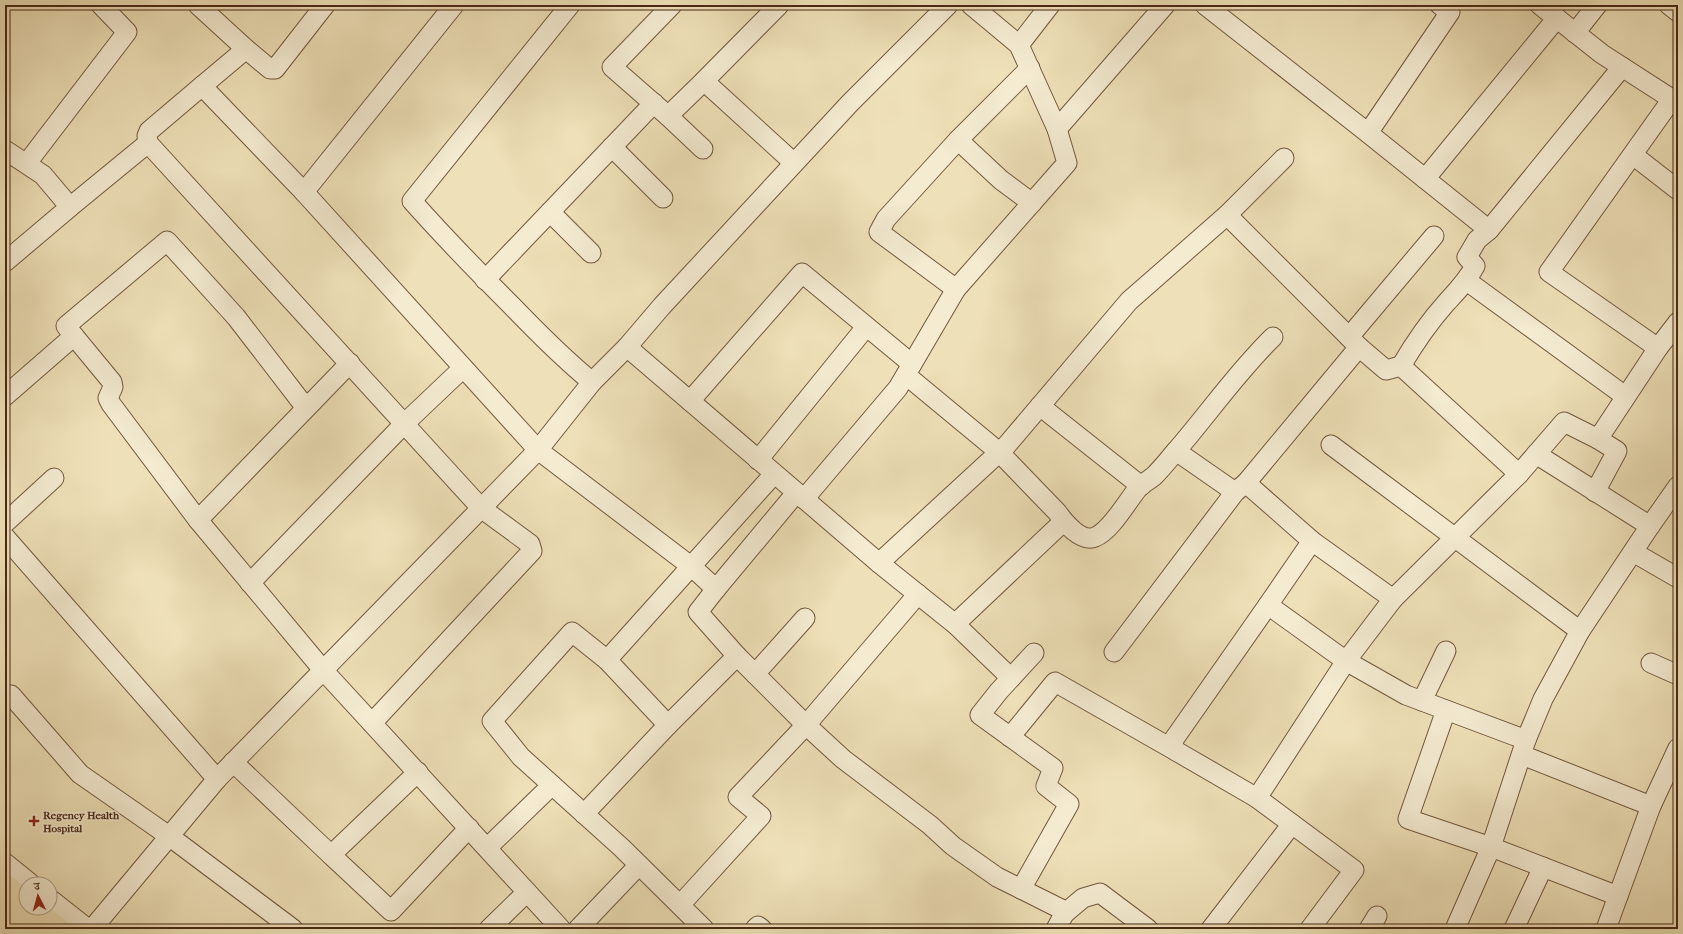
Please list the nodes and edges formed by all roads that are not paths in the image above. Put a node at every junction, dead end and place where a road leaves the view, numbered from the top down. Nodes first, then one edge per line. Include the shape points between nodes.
1 (101, 5) edge
2 (325, 5) edge
3 (454, 5) edge
4 (570, 5) edge
5 (779, 5) edge
6 (948, 5) edge
7 (971, 5) edge
8 (1050, 5) edge
9 (1165, 5) edge
10 (1205, 5) edge
11 (1540, 5) edge
12 (1597, 5) edge
13 (204, 7) edge
14 (666, 7) edge
15 (1448, 7) edge
16 (1557, 18) junction
17 (1575, 33) junction
18 (1019, 45) junction
19 (246, 49) junction
20 (1622, 67) junction
21 (1030, 68) junction
22 (704, 82) junction
23 (202, 86) junction
24 (1675, 101) edge
25 (654, 103) junction
26 (668, 116) junction
27 (1057, 129) junction
28 (1368, 133) junction
29 (958, 140) junction
30 (148, 143) junction
31 (612, 147) junction
32 (703, 149) dead end
33 (5, 150) edge
34 (1633, 155) junction
35 (1284, 158) dead end
36 (27, 162) junction
37 (794, 163) junction
38 (1425, 179) junction
39 (1678, 190) edge
40 (304, 192) junction
41 (663, 198) dead end
42 (1032, 203) junction
43 (70, 207) junction
44 (550, 212) junction
45 (1227, 215) junction
46 (1488, 230) junction
47 (1434, 236) dead end
48 (590, 253) dead end
49 (5, 262) edge
50 (485, 280) junction
51 (1467, 281) junction
52 (956, 289) junction
53 (1678, 322) edge
54 (866, 327) junction
55 (74, 336) junction
56 (1273, 337) dead end
57 (1354, 342) junction
58 (627, 347) junction
59 (1658, 348) junction
60 (350, 363) junction
61 (1401, 366) junction
62 (463, 368) junction
63 (909, 369) junction
64 (592, 382) junction
65 (5, 396) edge
66 (1625, 396) junction
67 (690, 402) junction
68 (1040, 406) junction
69 (306, 408) junction
70 (405, 423) junction
71 (1598, 438) junction
72 (1332, 445) dead end
73 (538, 450) junction
74 (1176, 451) junction
75 (999, 452) junction
76 (1536, 454) junction
77 (758, 460) junction
78 (774, 474) junction
79 (1519, 474) junction
80 (54, 478) dead end
81 (1141, 486) junction
82 (1678, 486) edge
83 (1240, 488) junction
84 (1595, 492) junction
85 (800, 496) junction
86 (481, 508) junction
87 (198, 520) junction
88 (1063, 522) junction
89 (5, 523) edge
90 (1650, 526) junction
91 (5, 537) edge
92 (1455, 538) junction
93 (1312, 541) junction
94 (1633, 552) junction
95 (879, 563) junction
96 (692, 567) junction
97 (1678, 578) edge
98 (250, 583) junction
99 (716, 589) junction
100 (918, 594) junction
101 (1393, 599) junction
102 (1268, 605) junction
103 (805, 618) dead end
104 (955, 624) junction
105 (1580, 631) junction
106 (1446, 651) dead end
107 (1114, 652) dead end
108 (1034, 653) dead end
109 (737, 656) junction
110 (608, 660) junction
111 (1346, 661) junction
112 (1651, 663) dead end
113 (323, 670) junction
114 (755, 674) junction
115 (1678, 675) edge
116 (1011, 678) junction
117 (11, 696) dead end
118 (1422, 701) junction
119 (1446, 710) junction
120 (372, 723) junction
121 (668, 725) junction
122 (806, 725) junction
123 (1010, 737) junction
124 (1524, 747) junction
125 (1678, 748) edge
126 (1176, 751) junction
127 (233, 762) junction
128 (418, 772) junction
129 (217, 779) junction
130 (552, 785) junction
131 (1257, 798) junction
132 (1651, 806) junction
133 (584, 814) junction
134 (1292, 824) junction
135 (469, 828) junction
136 (170, 836) junction
137 (1491, 847) junction
138 (487, 848) junction
139 (331, 855) junction
140 (5, 863) edge
141 (639, 865) junction
142 (1543, 867) junction
143 (22, 876) edge
144 (5, 885) edge
145 (1021, 889) junction
146 (527, 892) junction
147 (18, 896) edge
148 (1618, 896) junction
149 (58, 905) edge
150 (680, 905) junction
151 (5, 909) edge
152 (1060, 921) edge
153 (27, 922) edge
154 (698, 927) edge
155 (59, 929) edge
156 (88, 929) edge
157 (92, 929) edge
158 (293, 929) edge
159 (489, 929) edge
160 (561, 929) edge
161 (578, 929) edge
162 (755, 929) edge
163 (762, 929) edge
164 (1148, 929) edge
165 (1211, 929) edge
166 (1310, 929) edge
167 (1455, 929) edge
168 (1514, 929) edge
169 (1606, 929) edge

1 - 36 street via 127,32
2 - 19 street via 275,69 270,69
3 - 40 street
4 - 50 street via 412,201
5 - 22 street
6 - 37 street
7 - 18 street
8 - 18 street
9 - 27 street
10 - 28 street
11 - 16 street
12 - 17 street
13 - 19 street
14 - 25 street via 612,68
15 - 28 street
16 - 17 street
16 - 38 street
17 - 20 street
18 - 21 street
19 - 23 street
20 - 24 street
20 - 46 street
21 - 27 street
21 - 29 street
22 - 26 street
22 - 37 street
23 - 30 street via 149,131
23 - 40 street
24 - 34 street
25 - 26 street
25 - 31 street
26 - 32 street
27 - 42 street via 1067,163
28 - 38 street
29 - 42 street
29 - 52 street via 886,219 879,232
30 - 43 street
30 - 60 street
31 - 41 street
31 - 44 street
33 - 36 street
34 - 39 street
34 - 59 street via 1549,272
35 - 45 street
36 - 43 street via 43,175
37 - 58 street
38 - 46 street
40 - 62 street
42 - 52 street
43 - 49 street
44 - 48 street
44 - 50 street
45 - 57 street
45 - 68 street via 1129,301
46 - 51 street via 1477,240 1467,257 1475,266
47 - 57 street
50 - 64 street
51 - 61 street via 1414,344
51 - 66 street
52 - 63 street
53 - 59 street
54 - 63 street
54 - 67 street via 802,273
54 - 77 street
55 - 65 street
55 - 69 street via 66,326 167,241 236,318
55 - 87 street via 112,382 113,387 108,398 111,404
56 - 74 street via 1252,357
57 - 61 street via 1386,370
57 - 83 street
58 - 64 street
58 - 67 street
59 - 66 street
60 - 69 street
60 - 70 street
61 - 79 street
62 - 70 street
62 - 73 street
63 - 75 street
63 - 85 street via 898,388
64 - 73 street
66 - 71 street
67 - 77 street
68 - 75 street
68 - 81 street
69 - 87 street
70 - 86 street
70 - 98 street
71 - 76 street via 1564,422
71 - 84 street via 1617,451
72 - 92 street
73 - 86 street
73 - 96 street
74 - 81 street
74 - 83 street
75 - 88 street via 1057,512
75 - 95 street
76 - 79 street
76 - 84 street
77 - 78 street
78 - 85 street
78 - 96 street
79 - 92 street
80 - 89 street
81 - 88 street via 1106,530 1096,537 1081,536
82 - 90 street
83 - 93 street
83 - 107 street
84 - 90 street
85 - 95 street
85 - 99 street
86 - 113 street
86 - 120 street via 530,544 532,551
87 - 98 street
88 - 104 street
90 - 94 street
91 - 129 street
92 - 101 street
92 - 105 street
93 - 101 street
93 - 102 street
94 - 97 street
94 - 105 street
95 - 100 street
96 - 99 street
96 - 110 street
98 - 113 street
99 - 109 street via 698,612
100 - 104 street
100 - 122 street
101 - 111 street
102 - 111 street
102 - 126 street via 1172,742
103 - 114 street
104 - 116 street
105 - 124 street via 1543,699
106 - 118 street
108 - 116 street
109 - 114 street
109 - 121 street
110 - 121 street
110 - 130 street via 572,632 492,720 521,756
111 - 118 street via 1406,695
111 - 131 street
112 - 115 street
113 - 120 street
113 - 127 street
114 - 122 street
116 - 123 street via 980,715
117 - 136 street via 80,774
118 - 119 street
119 - 124 street
119 - 137 street via 1408,819
120 - 128 street
121 - 133 street
122 - 145 street via 953,846 997,877
122 - 150 street via 738,797 761,816
123 - 126 street via 1056,682
123 - 145 street via 1053,768 1046,786 1069,804
124 - 132 street
124 - 137 street
125 - 132 street
126 - 131 street
127 - 129 street
127 - 139 street
128 - 135 street
128 - 139 street
129 - 136 street
130 - 133 street
130 - 138 street
131 - 134 street
132 - 148 street
133 - 141 street
134 - 165 street
134 - 166 street via 1354,870
135 - 138 street
135 - 139 street via 391,911
136 - 157 street
136 - 158 street
137 - 142 street
137 - 167 street
138 - 146 street
140 - 143 street
141 - 150 street
141 - 161 street
142 - 148 street
142 - 168 street
144 - 147 highway
145 - 152 street via 1061,910
146 - 159 street
146 - 160 street
148 - 169 street
149 - 156 street
150 - 154 street
151 - 153 highway
152 - 164 street via 1083,898 1100,893
153 - 155 highway
162 - 163 street via 758,926

